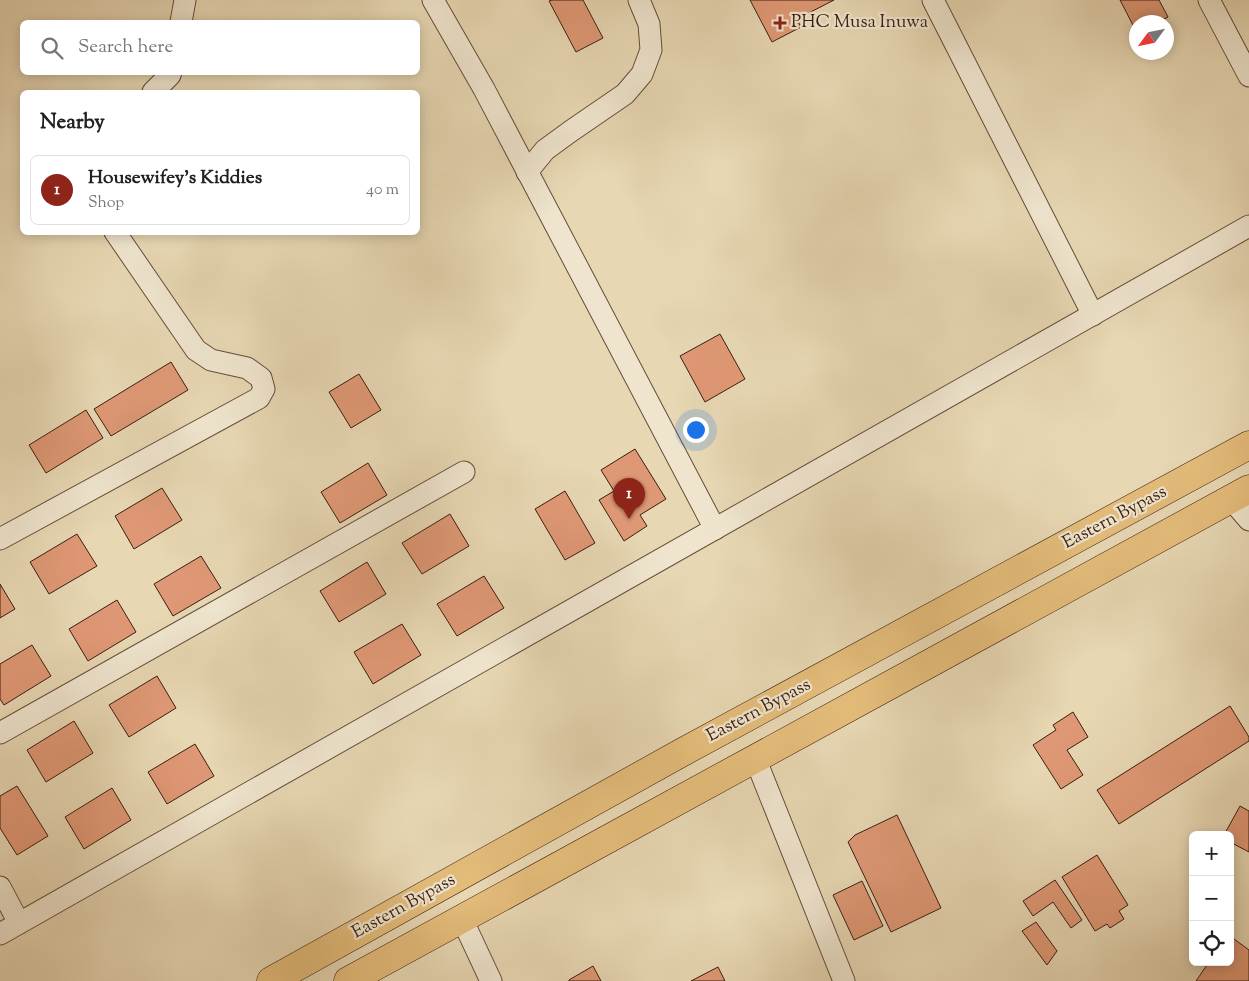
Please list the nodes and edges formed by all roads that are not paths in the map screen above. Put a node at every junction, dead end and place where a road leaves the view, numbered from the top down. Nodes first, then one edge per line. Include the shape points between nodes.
1 (185, 0) edge
2 (434, 0) edge
3 (639, 0) edge
4 (933, 0) edge
5 (1209, 0) edge
6 (181, 20) edge
7 (170, 75) edge
8 (1249, 76) edge
9 (155, 90) edge
10 (527, 172) junction
11 (1249, 226) edge
12 (117, 235) edge
13 (1093, 315) junction
14 (1249, 445) edge
15 (464, 472) dead end
16 (1240, 494) edge
17 (1249, 520) edge
18 (715, 529) junction
19 (2, 534) edge
20 (0, 734) edge
21 (755, 758) junction
22 (0, 887) edge
23 (462, 918) junction
24 (19, 923) junction
25 (0, 934) edge
26 (271, 981) edge
27 (348, 981) edge
28 (491, 981) edge
29 (844, 981) edge

1 - 6 street
2 - 10 street
3 - 10 street via 649,24 651,50 642,74 625,94 545,150
4 - 13 street
5 - 8 street
7 - 9 street
10 - 18 street
11 - 13 street
12 - 19 street via 196,350 211,360 247,368 261,378 264,389 259,398
13 - 18 street
14 - 26 main road, Eastern Bypass via 681,752
15 - 20 street
16 - 17 street
16 - 21 main road
18 - 24 street
21 - 23 main road
21 - 29 street
22 - 24 street
23 - 27 main road
23 - 28 street
24 - 25 street

